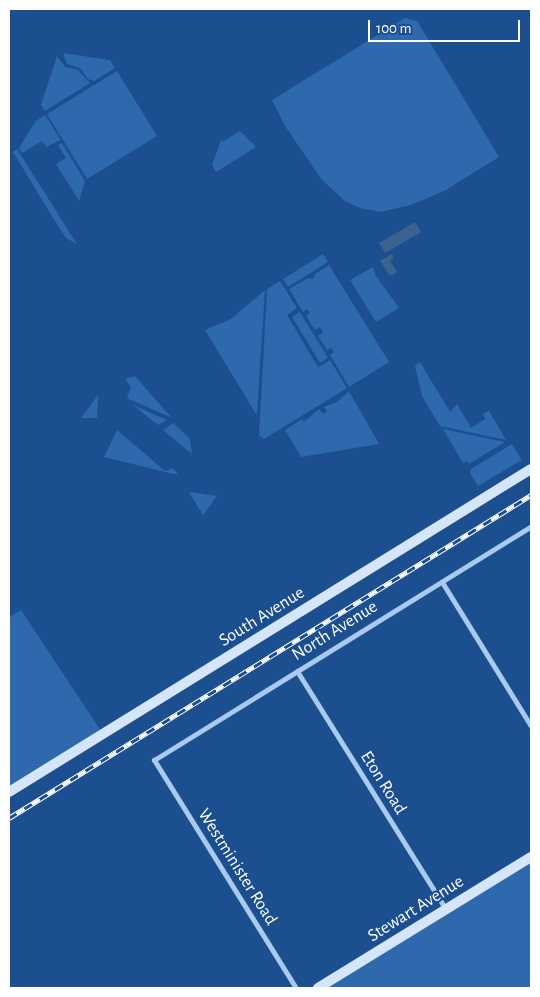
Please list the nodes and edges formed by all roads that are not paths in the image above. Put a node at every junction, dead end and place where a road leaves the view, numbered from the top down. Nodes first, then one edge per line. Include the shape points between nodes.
1 (531, 468) edge
2 (531, 526) edge
3 (442, 582) junction
4 (297, 671) junction
5 (531, 726) edge
6 (154, 760) joint
7 (9, 792) edge
8 (531, 856) edge
9 (446, 910) junction
10 (296, 988) edge
11 (318, 988) edge

1 - 7 street, South Avenue
2 - 3 street, North Avenue
3 - 4 street, North Avenue
3 - 5 street
4 - 6 street, North Avenue
4 - 9 street, Eton Road
6 - 10 street, Westminister Road
8 - 9 street, Stewart Avenue
9 - 11 street, Stewart Avenue

